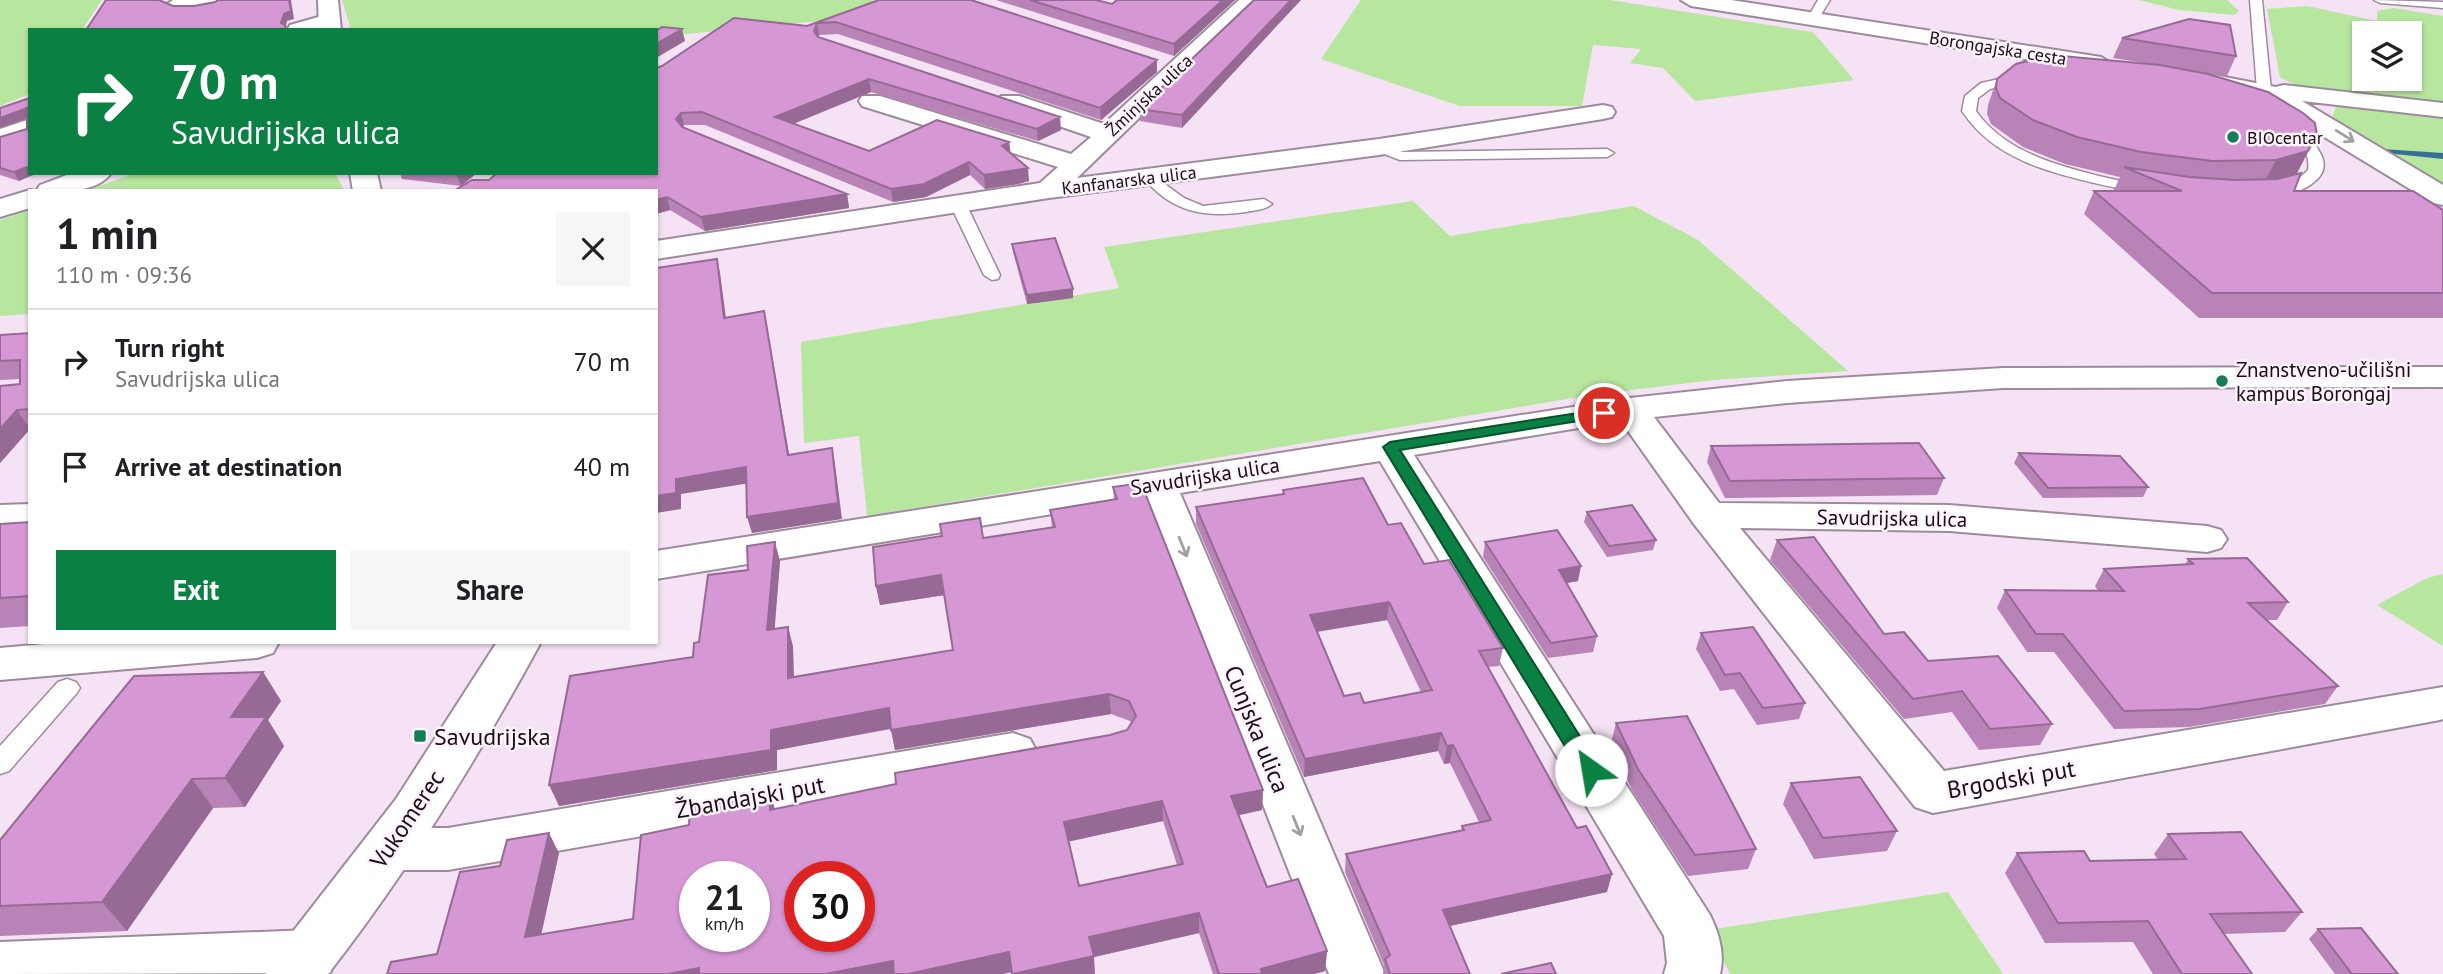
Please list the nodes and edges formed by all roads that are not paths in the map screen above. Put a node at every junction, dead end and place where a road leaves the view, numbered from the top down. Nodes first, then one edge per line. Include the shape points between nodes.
1 (220, 0) edge
2 (1251, 0) edge
3 (1691, 0) edge
4 (2256, 0) edge
5 (2380, 0) edge
6 (2443, 5) edge
7 (171, 9) edge
8 (1818, 10) edge
9 (329, 17) edge
10 (303, 28) edge
11 (2028, 53) junction
12 (1152, 59) edge
13 (1178, 68) junction
14 (2053, 74) junction
15 (2264, 90) junction
16 (993, 96) edge
17 (871, 101) dead end
18 (2443, 110) edge
19 (1603, 111) dead end
20 (28, 128) edge
21 (1108, 134) junction
22 (0, 138) edge
23 (1378, 147) junction
24 (1607, 153) dead end
25 (1075, 164) junction
26 (93, 175) edge
27 (1151, 178) junction
28 (55, 189) edge
29 (1049, 190) junction
30 (848, 195) edge
31 (2443, 197) edge
32 (28, 199) edge
33 (958, 204) junction
34 (1264, 204) dead end
35 (0, 209) edge
36 (887, 214) junction
37 (658, 250) edge
38 (992, 275) dead end
39 (2443, 377) edge
40 (1630, 409) junction
41 (1390, 447) junction
42 (1157, 484) junction
43 (1708, 515) junction
44 (28, 516) edge
45 (0, 518) edge
46 (2207, 539) dead end
47 (658, 565) edge
48 (239, 644) edge
49 (518, 644) edge
50 (69, 663) edge
51 (0, 664) edge
52 (2440, 703) dead end
53 (1057, 745) edge
54 (0, 764) edge
55 (388, 849) junction
56 (302, 964) edge
57 (0, 967) edge
58 (1357, 974) edge
59 (1692, 974) edge

1 - 7 street
2 - 13 street, Žminjska ulica
3 - 8 street, Borongajska cesta
4 - 15 lane
5 - 6 lane
8 - 11 street, Borongajska cesta
9 - 10 street
11 - 14 lane
11 - 15 street, Borongajska cesta
12 - 13 street
13 - 21 street, Žminjska ulica
14 - 14 lane via 1986,86 1972,96 1969,111 1979,126 2006,146 2036,161 2112,183 2226,197 2295,187 2314,174 2314,150 2304,139 2245,107 2150,82
15 - 18 street
15 -> 31 street, Borongajska cesta
16 - 21 street
17 - 25 street
19 - 23 street, Kanfanarska ulica
20 - 22 street
21 - 25 street, Žminjska ulica
23 - 24 lane via 1400,156
23 - 27 street, Kanfanarska ulica
25 - 29 street, Žminjska ulica
26 - 28 street
27 - 29 street, Kanfanarska ulica
27 - 34 lane via 1185,207 1203,211
29 - 33 street, Kanfanarska ulica
30 - 36 street
32 - 35 street
33 - 36 street, Kanfanarska ulica
33 - 38 lane
36 - 37 street, Kanfanarska ulica
39 - 40 street, Savudrijska ulica via 2003,378 1787,392
40 - 41 street, Savudrijska ulica
40 - 43 street
41 - 42 street, Savudrijska ulica
41 - 59 street via 1691,932
42 - 47 street, Savudrijska ulica
42 -> 58 street, Cunjska ulica
43 - 46 street, Savudrijska ulica via 1949,518
43 - 52 street, Brgodski put via 1933,793
44 - 45 street
48 - 50 street
49 - 55 street, Vukomerec
50 - 51 street
50 - 54 lane
53 - 55 street, Žbandajski put via 448,849
55 - 56 street, Vukomerec
56 - 57 street, Vukomerec

